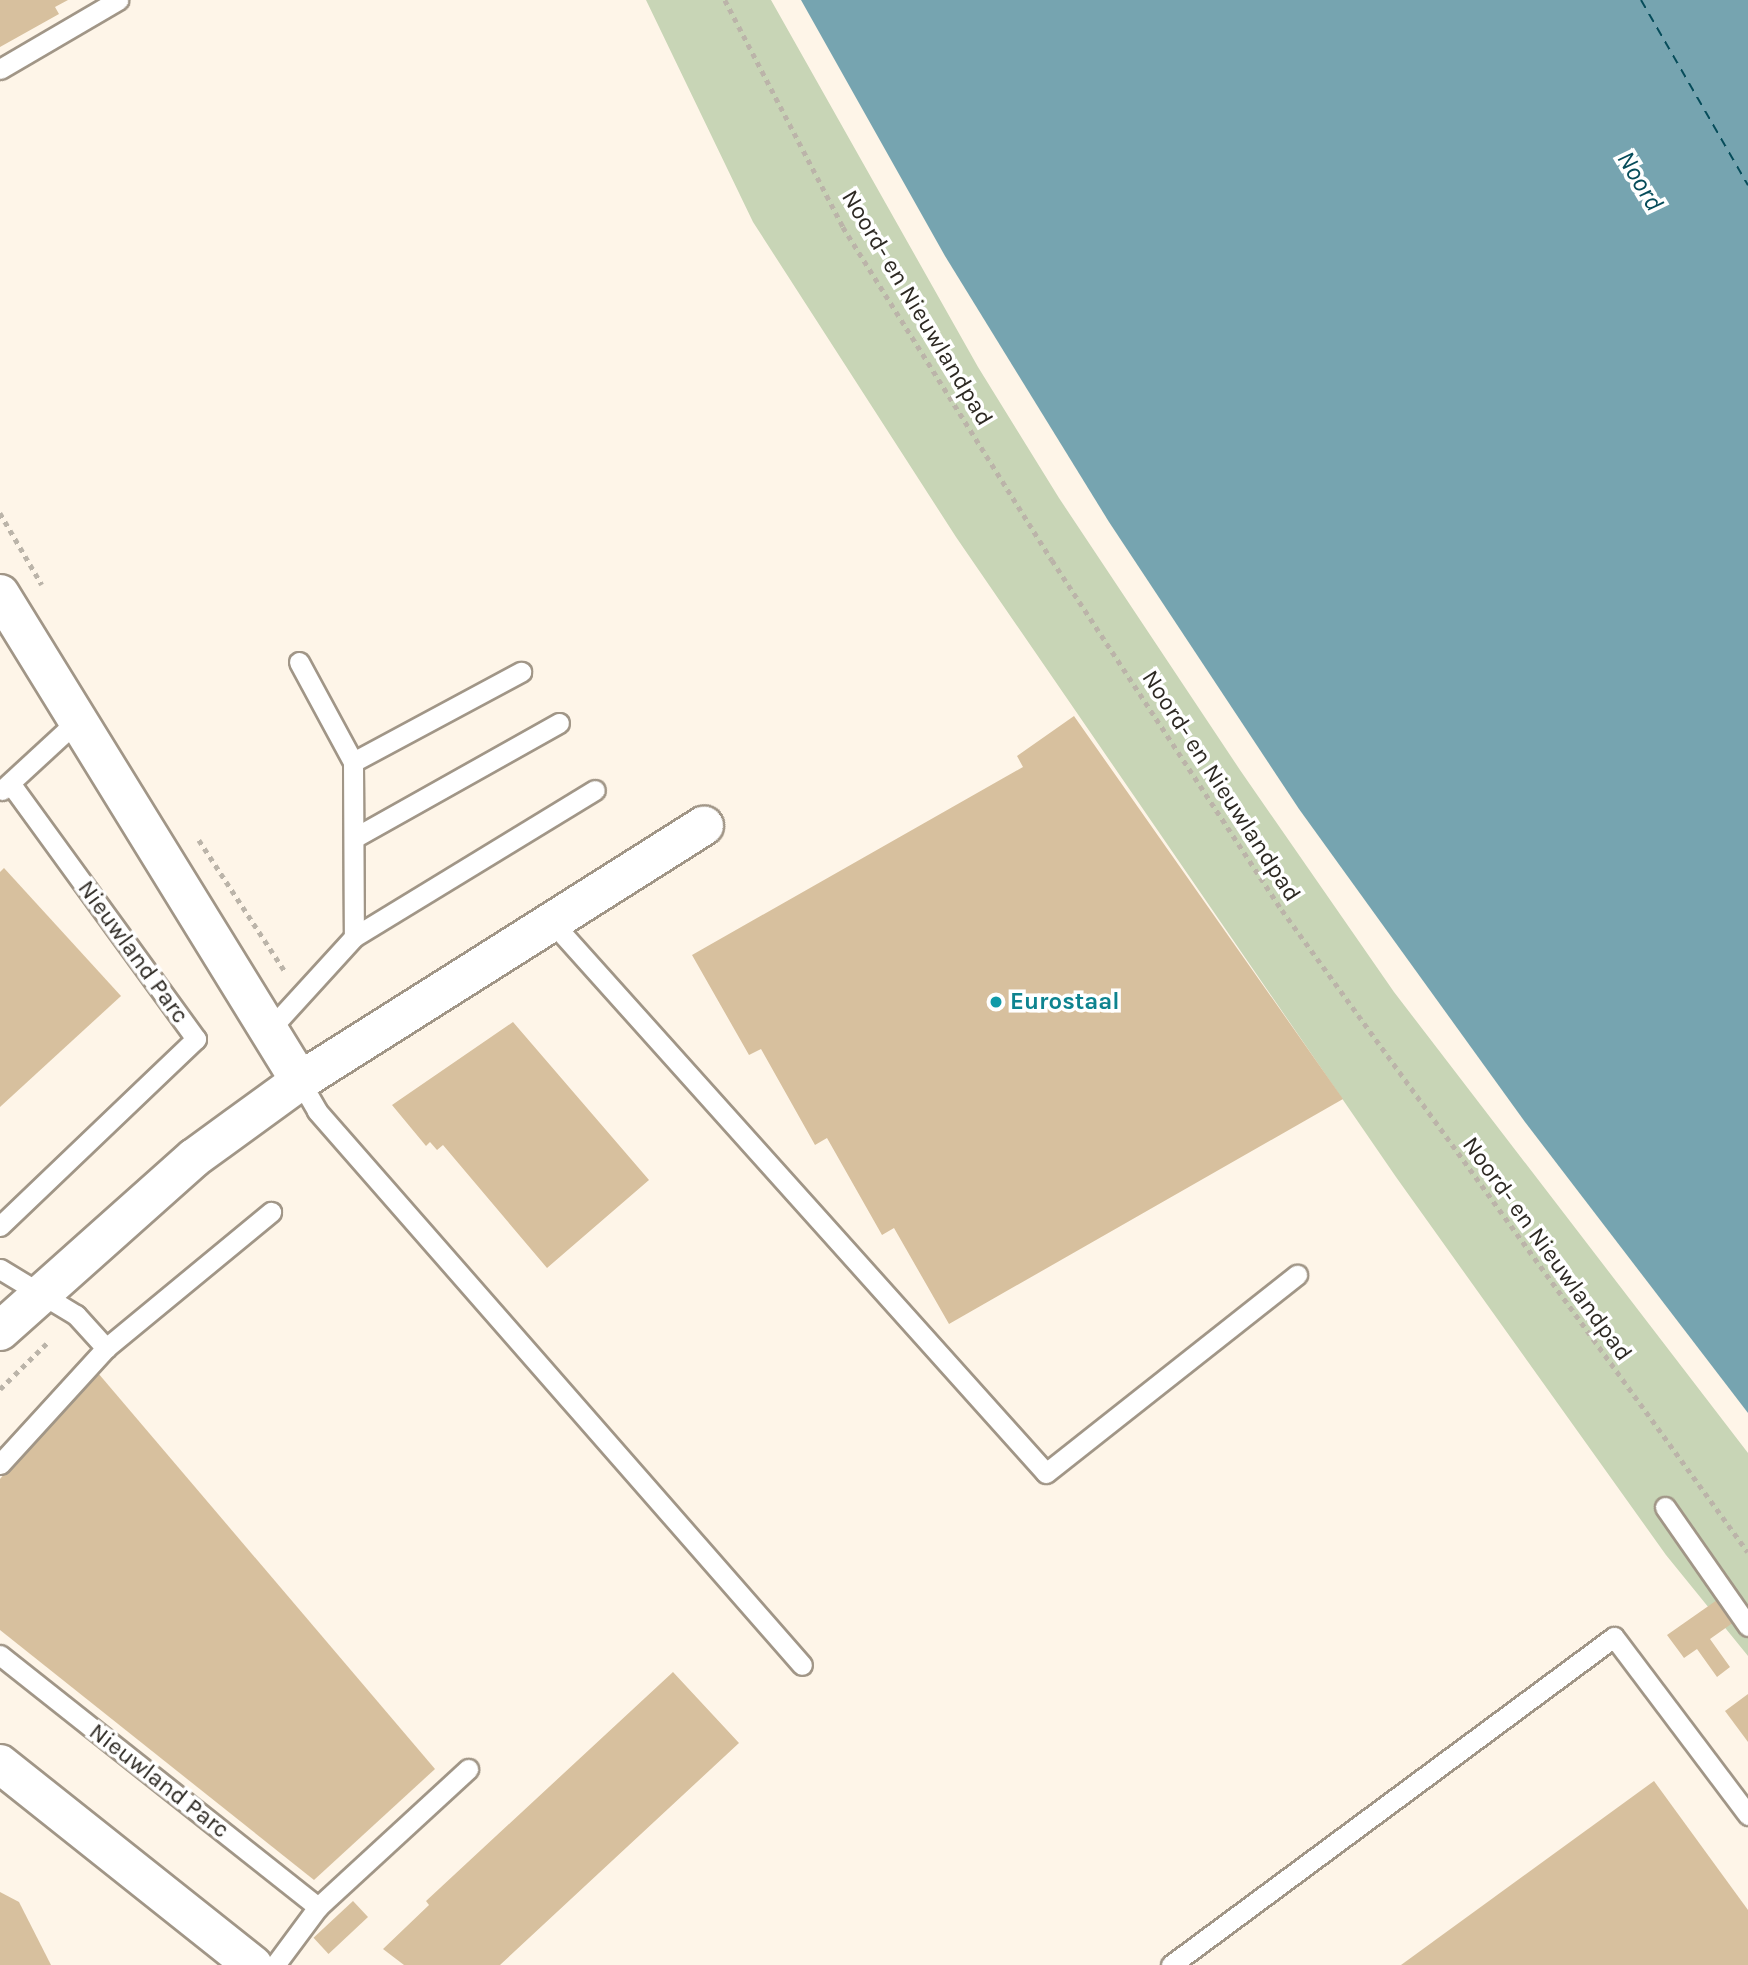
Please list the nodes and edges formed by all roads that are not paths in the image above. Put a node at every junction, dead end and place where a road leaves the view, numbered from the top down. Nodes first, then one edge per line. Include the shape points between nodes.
1 (118, 0) edge
2 (0, 69) edge
3 (0, 594) edge
4 (299, 662) dead end
5 (521, 672) dead end
6 (78, 720) junction
7 (559, 723) dead end
8 (353, 762) junction
9 (5, 788) edge
10 (595, 790) dead end
11 (704, 826) dead end
12 (354, 838) junction
13 (551, 921) junction
14 (354, 937) junction
15 (271, 1028) junction
16 (300, 1081) junction
17 (271, 1212) dead end
18 (0, 1226) edge
19 (0, 1269) edge
20 (1297, 1275) dead end
21 (36, 1295) junction
22 (0, 1331) edge
23 (106, 1348) junction
24 (0, 1464) edge
25 (1665, 1507) dead end
26 (1748, 1626) edge
27 (0, 1654) edge
28 (802, 1665) dead end
29 (0, 1764) edge
30 (468, 1769) dead end
31 (1748, 1815) edge
32 (318, 1907) junction
33 (253, 1965) edge
34 (275, 1965) edge
35 (1171, 1965) edge

1 - 2 lane
3 - 6 street
4 - 8 lane
5 - 8 lane
6 - 9 lane
6 - 15 street
7 - 12 lane
8 - 12 lane
9 - 18 lane, Nieuwland Parc via 196,1039
10 - 14 lane
11 - 13 street
12 - 14 lane
13 - 16 street
13 - 20 lane via 1046,1472
14 - 15 lane
15 - 16 street
16 - 21 street via 194,1158
16 - 28 lane via 317,1111
17 - 23 lane
19 - 21 lane
21 - 22 street
21 - 23 lane via 76,1315
23 - 24 lane
25 - 26 lane
27 - 32 lane, Nieuwland Parc
29 - 33 street
30 - 32 lane
31 - 35 lane via 1614,1637
32 - 34 lane

